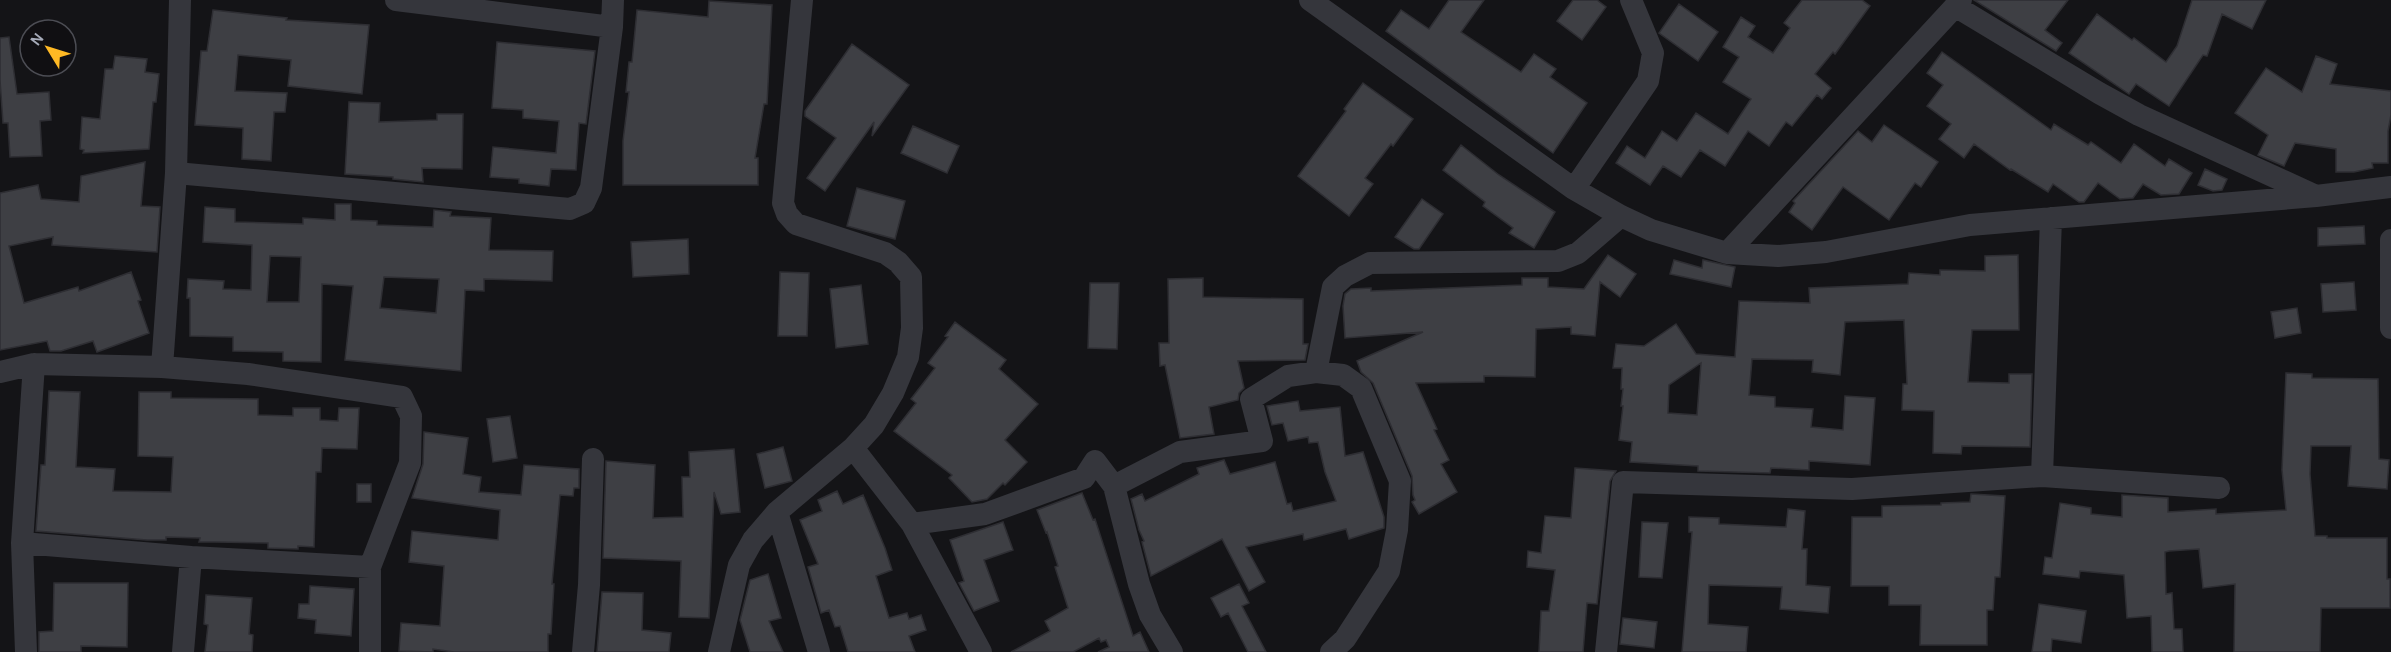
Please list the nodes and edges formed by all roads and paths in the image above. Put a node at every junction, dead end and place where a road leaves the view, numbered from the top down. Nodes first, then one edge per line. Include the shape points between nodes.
1 (180, 0) edge
2 (396, 0) edge
3 (613, 0) edge
4 (802, 0) edge
5 (1310, 0) edge
6 (1631, 0) edge
7 (1958, 3) edge
8 (612, 27) junction
9 (176, 173) junction
10 (2391, 187) edge
11 (1574, 189) junction
12 (2316, 196) junction
13 (1621, 216) junction
14 (2051, 218) junction
15 (2391, 240) edge
16 (1727, 253) junction
17 (2391, 328) edge
18 (34, 364) junction
19 (162, 367) junction
20 (0, 372) edge
21 (1316, 372) junction
22 (853, 448) junction
23 (593, 459) dead end
24 (2042, 476) junction
25 (1114, 486) junction
26 (2220, 488) dead end
27 (777, 512) junction
28 (912, 524) junction
29 (22, 543) junction
30 (191, 556) junction
31 (370, 567) junction
32 (26, 652) edge
33 (183, 652) edge
34 (370, 652) edge
35 (583, 652) edge
36 (720, 652) edge
37 (819, 652) edge
38 (981, 652) edge
39 (1172, 652) edge
40 (1331, 652) edge
41 (1606, 652) edge

1 - 9 street
2 - 8 street
3 - 8 street
4 - 22 street via 783,203 787,214 796,224 885,253 911,277 908,357 874,425
5 - 11 street
6 - 11 street via 1653,52 1648,81
7 - 12 street via 2139,115
7 - 16 street
8 - 9 street via 591,188 584,203 570,209
9 - 19 street
10 - 12 street
11 - 13 street
12 - 14 street
13 - 16 street via 1684,242
13 - 21 street via 1578,253 1558,261 1370,263 1333,287
14 - 16 street via 1970,225 1826,252 1778,256
14 - 24 street
15 - 17 street
18 - 19 street
18 - 20 street
18 - 29 street
19 - 31 street via 248,374 402,398 411,417 410,463
21 - 25 street via 1288,376 1251,399 1262,441 1180,452
21 - 40 street via 1343,375 1361,388 1400,481 1389,571 1345,639
22 - 27 street
22 - 28 street
23 - 35 street
24 - 26 street
24 - 41 street via 1852,489 1623,482
25 - 28 street via 1095,462 1084,478 985,514
25 - 39 street via 1139,584 1150,615
27 - 36 street via 753,540 739,565
27 - 37 street
28 - 38 street
29 - 30 street
29 - 32 street
30 - 31 street
30 - 33 street
31 - 34 street

